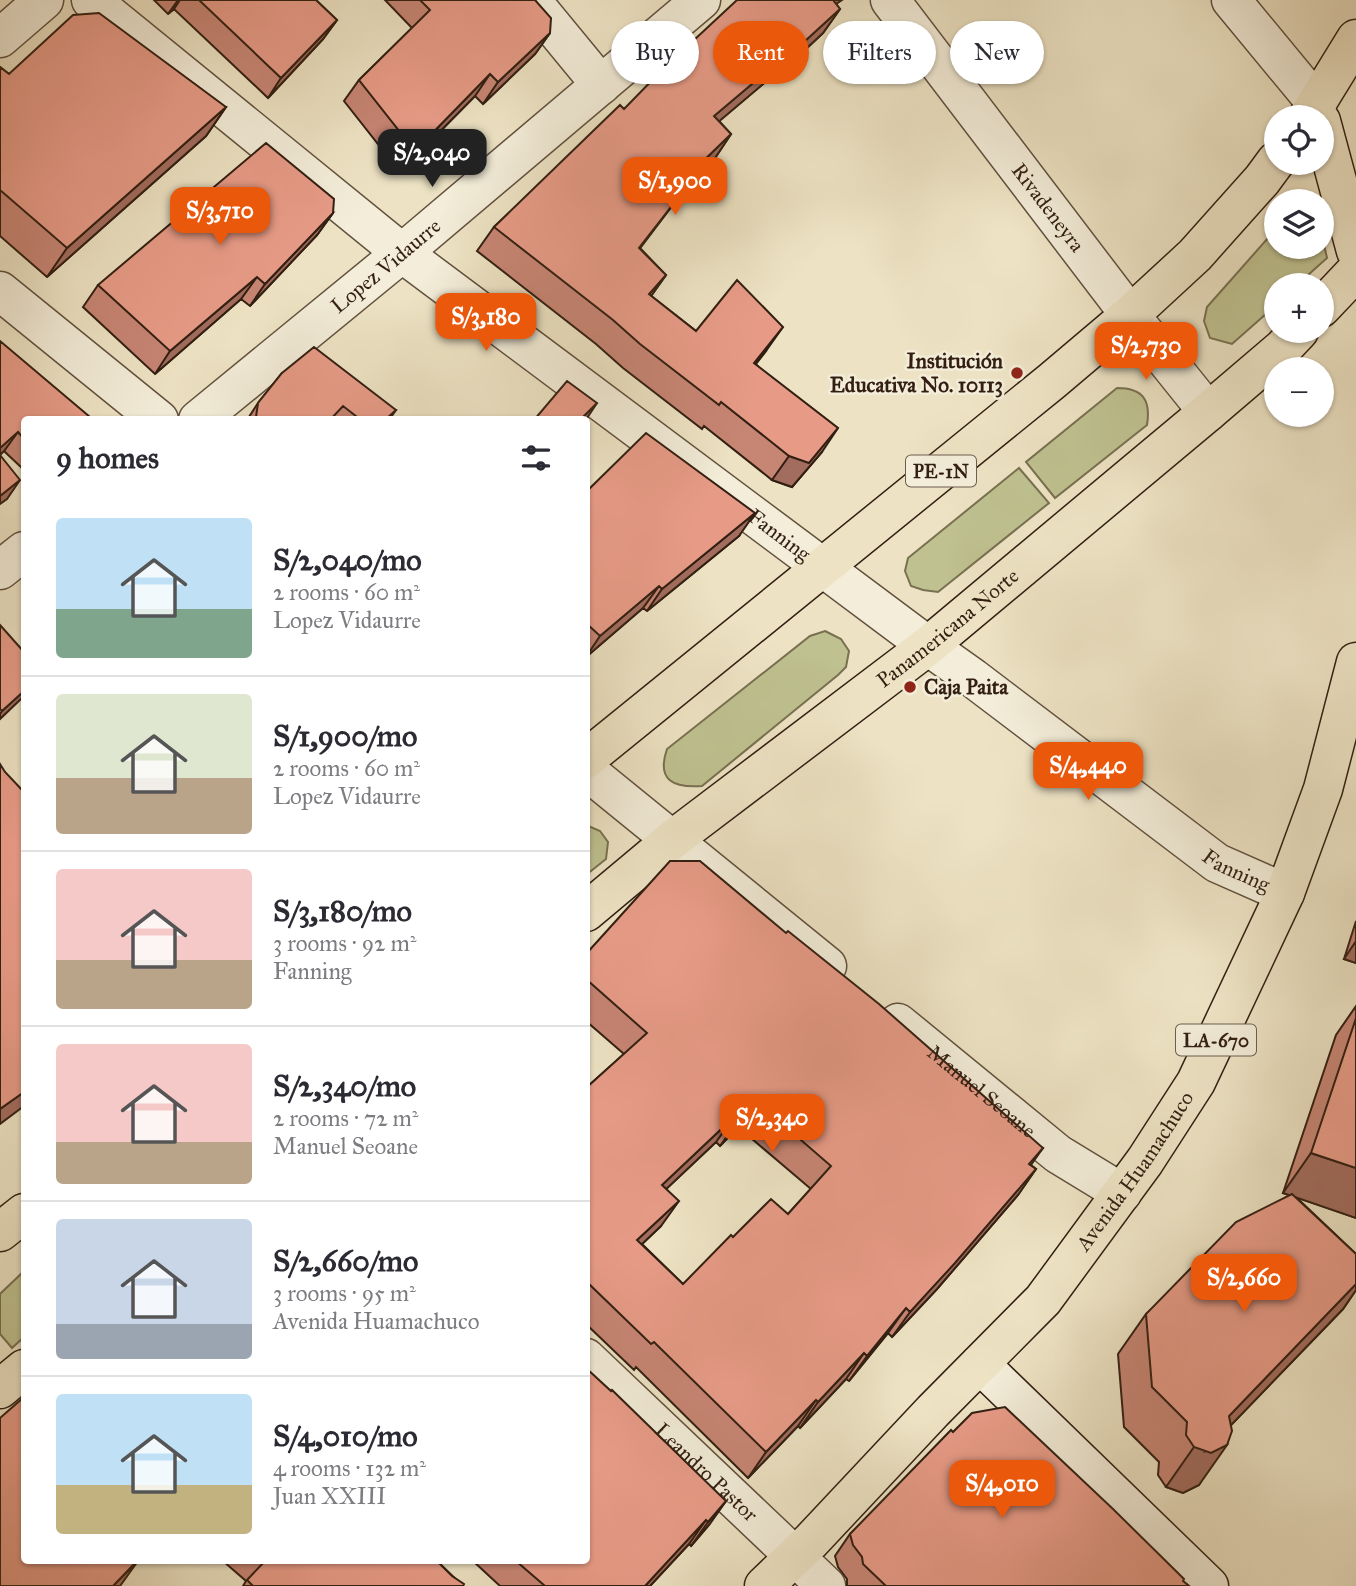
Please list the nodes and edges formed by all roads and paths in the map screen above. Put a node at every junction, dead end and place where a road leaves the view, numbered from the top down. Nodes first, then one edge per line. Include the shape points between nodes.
1 (44, 0) edge
2 (91, 0) edge
3 (531, 0) edge
4 (701, 0) edge
5 (890, 0) edge
6 (1231, 0) edge
7 (0, 38) edge
8 (1356, 39) edge
9 (601, 85) junction
10 (1310, 105) edge
11 (1322, 105) edge
12 (1334, 174) edge
13 (1266, 175) edge
14 (1356, 251) edge
15 (402, 253) junction
16 (1356, 271) edge
17 (0, 291) edge
18 (1334, 294) edge
19 (1130, 315) junction
20 (1288, 343) edge
21 (1208, 412) junction
22 (154, 416) edge
23 (203, 416) edge
24 (21, 553) edge
25 (824, 567) junction
26 (0, 570) edge
27 (928, 646) junction
28 (1356, 662) edge
29 (590, 756) edge
30 (590, 773) edge
31 (673, 840) junction
32 (1285, 893) junction
33 (590, 909) edge
34 (1122, 1193) junction
35 (21, 1216) edge
36 (0, 1233) edge
37 (590, 1362) edge
38 (980, 1364) junction
39 (21, 1372) edge
40 (0, 1389) edge
41 (795, 1556) junction
42 (764, 1586) edge
43 (826, 1586) edge
44 (1209, 1586) edge

1 - 7 street
2 - 15 street, Fanning
3 - 9 street
4 - 9 street, Lopez Vidaurre
5 - 19 street, Rivadeneyra
6 - 10 street
8 - 11 main road
9 - 15 street, Lopez Vidaurre
12 - 14 main road
13 - 19 main road, PE-1N via 1195,255
15 - 23 street, Lopez Vidaurre
15 - 25 street, Fanning
16 - 18 main road
17 - 22 street
19 - 21 street, Rivadeneyra
19 - 25 main road, PE-1N
20 - 21 main road, Panamericana Norte
21 - 27 main road, Panamericana Norte
24 - 26 street
25 - 27 street, Fanning
25 - 29 main road, PE-1N
27 - 31 main road, Panamericana Norte
27 - 32 street, Fanning via 1217,863
28 - 32 main road, Avenida Huamachuco / LA-670 via 1323,789
30 - 31 street, Manuel Seoane
31 - 33 main road, Panamericana Norte
31 - 34 street, Manuel Seoane via 1058,1154
32 - 34 main road, Avenida Huamachuco / LA-670 via 1196,1082
34 - 38 main road, Avenida Huamachuco / LA-670 via 1043,1300
35 - 36 main road
37 - 41 street, Leandro Pastor
38 - 41 main road, Avenida Huamachuco
38 - 44 street
39 - 40 main road
41 - 42 main road, Avenida Huamachuco
41 - 43 street, Leandro Pastor

